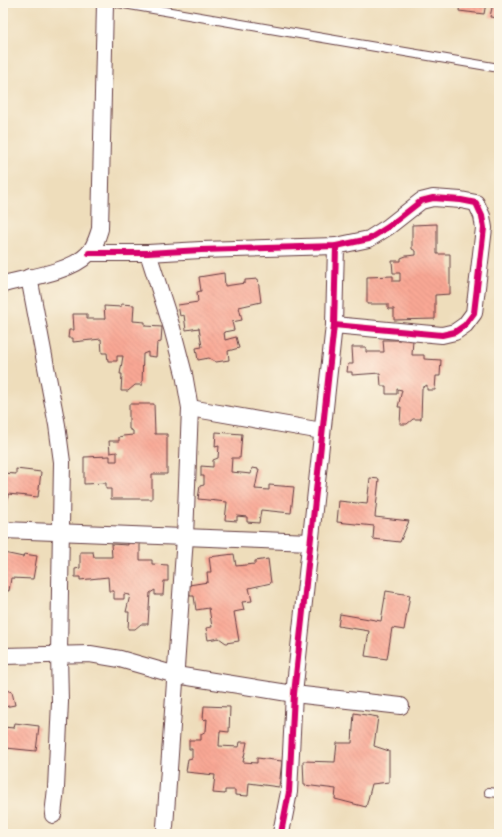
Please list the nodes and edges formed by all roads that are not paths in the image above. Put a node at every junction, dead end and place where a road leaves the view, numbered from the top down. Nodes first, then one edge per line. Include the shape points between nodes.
1 (105, 3) edge
2 (118, 3) edge
3 (499, 68) edge
4 (336, 246) junction
5 (89, 253) junction
6 (148, 253) junction
7 (29, 277) junction
8 (3, 284) edge
9 (334, 325) junction
10 (190, 408) junction
11 (322, 431) junction
12 (3, 530) edge
13 (60, 534) junction
14 (185, 537) junction
15 (310, 542) junction
16 (59, 654) junction
17 (3, 656) edge
18 (176, 675) junction
19 (294, 694) junction
20 (401, 706) dead end
21 (489, 792) dead end
22 (499, 793) edge
23 (53, 815) dead end
24 (165, 827) dead end
25 (281, 834) edge

1 - 5 street via 100,229
2 - 3 lane
4 - 6 street
4 - 9 street
4 - 9 street via 369,239 421,201 427,200 461,200 476,203 484,228 474,313 455,332 442,335
5 - 6 street
5 - 7 street via 75,263
6 - 10 street via 172,328
7 - 8 street
7 - 13 street via 62,462
9 - 11 street
10 - 11 street
10 - 14 street
11 - 15 street
12 - 13 street
13 - 14 street
13 - 16 street
14 - 15 street
14 - 18 street
15 - 19 street
16 - 17 street
16 - 18 street via 90,654 120,659
16 - 23 street via 60,702
18 - 19 street
18 - 24 street
19 - 20 street
19 - 25 street via 289,792
21 - 22 lane

